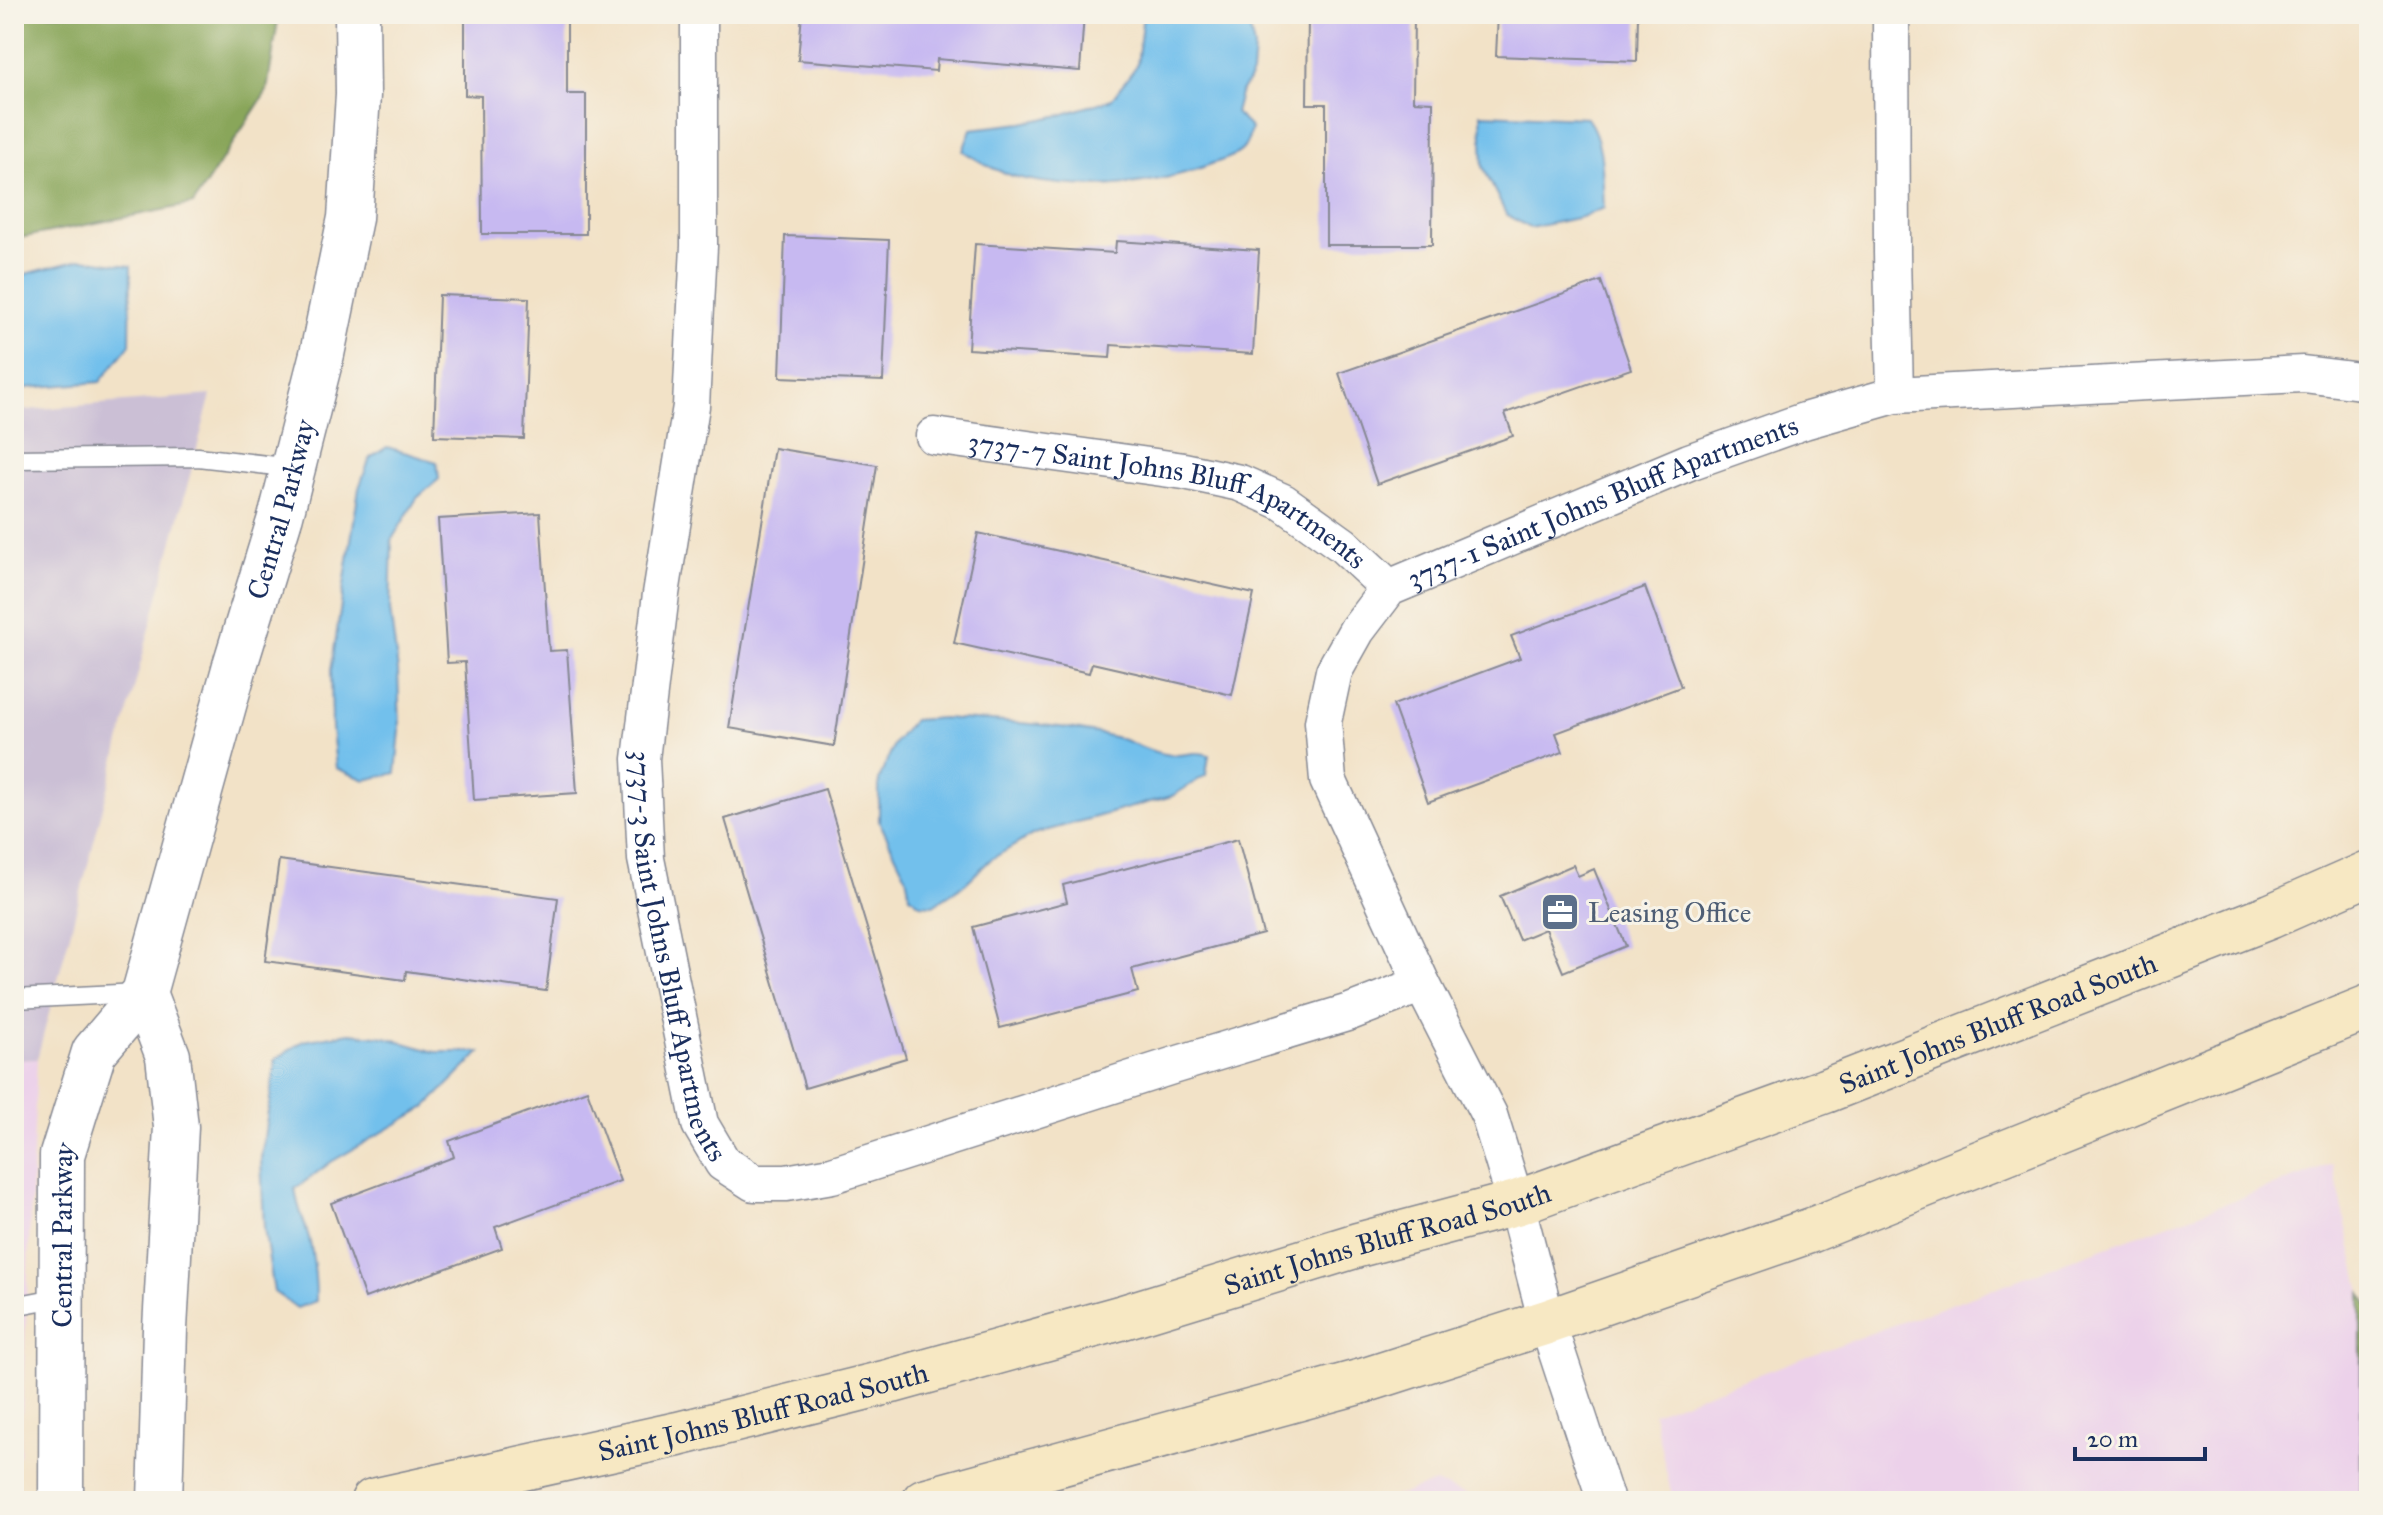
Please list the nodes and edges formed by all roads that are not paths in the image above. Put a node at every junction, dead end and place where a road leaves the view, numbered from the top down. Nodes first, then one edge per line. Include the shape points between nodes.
1 (357, 14) edge
2 (699, 14) edge
3 (1891, 14) edge
4 (2369, 382) edge
5 (1895, 395) junction
6 (934, 436) dead end
7 (14, 459) edge
8 (293, 468) junction
9 (1389, 588) junction
10 (2369, 873) edge
11 (1422, 984) junction
12 (144, 993) junction
13 (14, 999) edge
14 (2369, 1007) edge
15 (1516, 1203) junction
16 (61, 1297) junction
17 (14, 1306) edge
18 (1547, 1322) junction
19 (61, 1501) edge
20 (160, 1501) edge
21 (373, 1501) edge
22 (924, 1501) edge
23 (1606, 1501) edge

1 - 8 street, Central Parkway via 350,218
2 - 11 street, 3737-3 Saint Johns Bluff Apartments via 699,246 691,406 641,759 646,859 700,1124 723,1163 754,1183 832,1175 1350,1012
3 - 5 street
4 - 5 street, 3737-1 Saint Johns Bluff Apartments via 2303,374
5 - 9 street, 3737-1 Saint Johns Bluff Apartments via 1689,462
6 - 9 street, 3737-7 Saint Johns Bluff Apartments via 1240,483 1283,502 1343,545
7 - 8 lane via 198,457
8 - 12 street, Central Parkway
9 - 11 street, 3737-1 Saint Johns Bluff Apartments via 1334,671 1323,722 1328,780
10 - 15 main road, Saint Johns Bluff Road South via 1825,1091
11 - 15 street, 3737-1 Saint Johns Bluff Apartments via 1489,1115
12 - 13 lane
12 - 16 street, Central Parkway via 94,1052 62,1155
12 - 20 street via 168,1056 176,1127
14 - 18 main road via 1812,1230
15 - 18 street, 3737-1 Saint Johns Bluff Apartments
15 - 21 main road, Saint Johns Bluff Road South via 892,1381
16 - 17 lane
16 - 19 street, Central Parkway
18 - 22 main road via 1366,1380
18 - 23 street, 3737-1 Saint Johns Bluff Apartments

